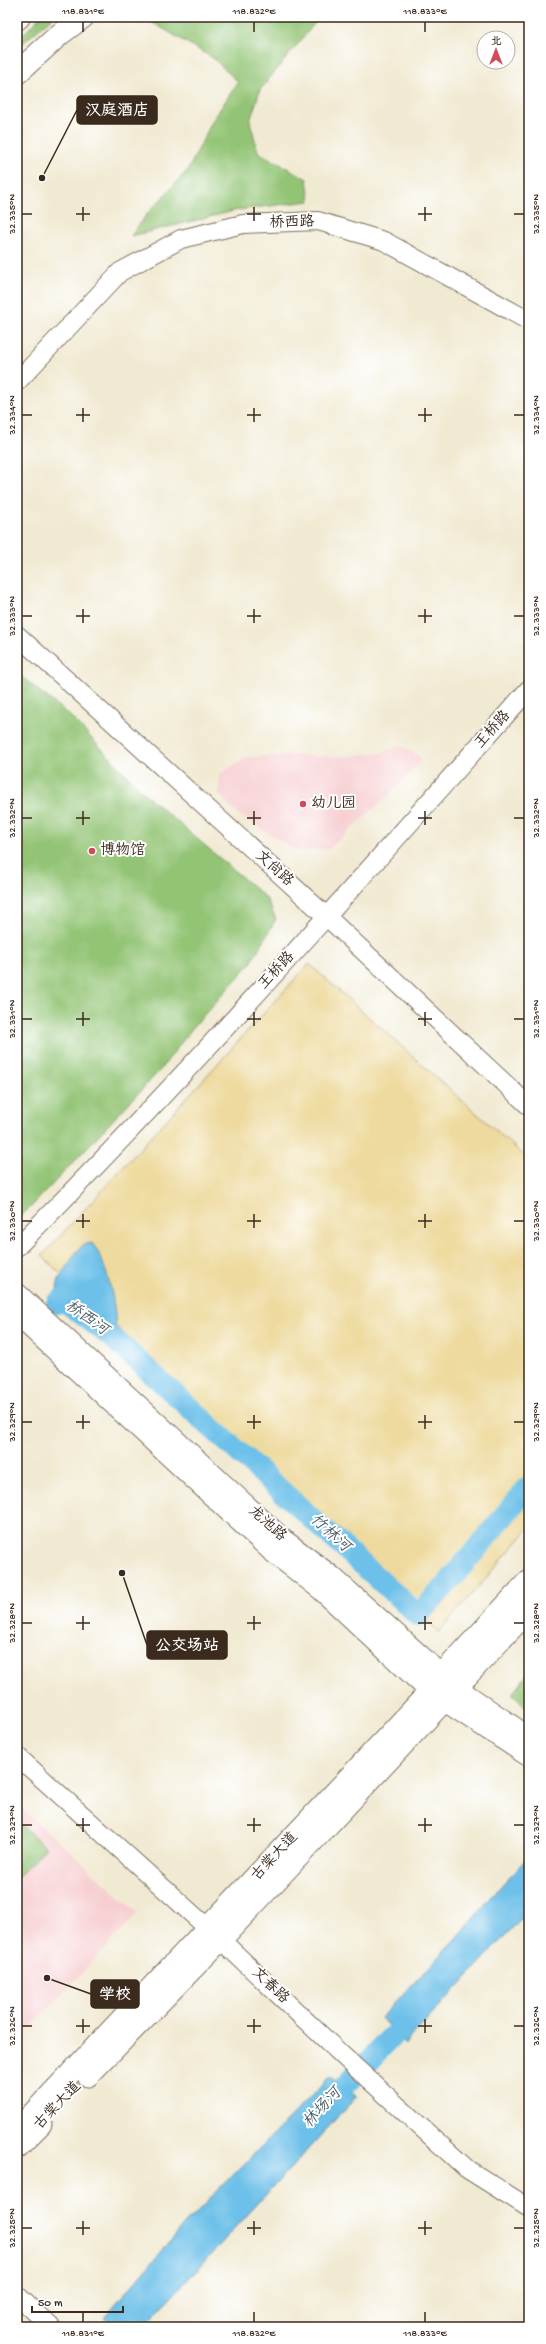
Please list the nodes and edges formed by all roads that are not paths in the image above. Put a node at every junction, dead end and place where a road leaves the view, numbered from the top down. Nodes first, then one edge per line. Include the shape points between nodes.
1 (83, 17) edge
2 (17, 73) edge
3 (529, 321) edge
4 (17, 382) edge
5 (17, 636) edge
6 (529, 689) edge
7 (327, 917) junction
8 (529, 1106) edge
9 (17, 1247) edge
10 (17, 1294) edge
11 (17, 1314) edge
12 (529, 1580) edge
13 (529, 1610) edge
14 (442, 1689) junction
15 (529, 1738) edge
16 (17, 1756) edge
17 (529, 1756) edge
18 (215, 1934) junction
19 (17, 2130) edge
20 (17, 2148) edge
21 (529, 2208) edge
22 (17, 2295) edge
23 (51, 2327) edge

1 - 2 highway
3 - 4 street, 桥西路 via 384,241 318,221 243,224 181,239 120,272
5 - 7 street, 文尚路
6 - 7 street, 王桥路
7 - 8 street, 文尚路
7 - 9 street, 王桥路 via 107,1156
10 - 14 main road, 龙池路 via 282,1539 332,1577
11 - 14 main road, 龙池路 via 272,1551
12 - 14 main road, 古棠大道
13 - 14 main road, 古棠大道
14 - 15 main road, 龙池路
14 - 17 main road, 龙池路
14 - 18 main road, 古棠大道
16 - 18 street, 文春路
18 - 19 main road, 古棠大道
18 - 20 main road, 古棠大道
18 - 21 street, 文春路 via 342,2056 467,2169
22 - 23 street

